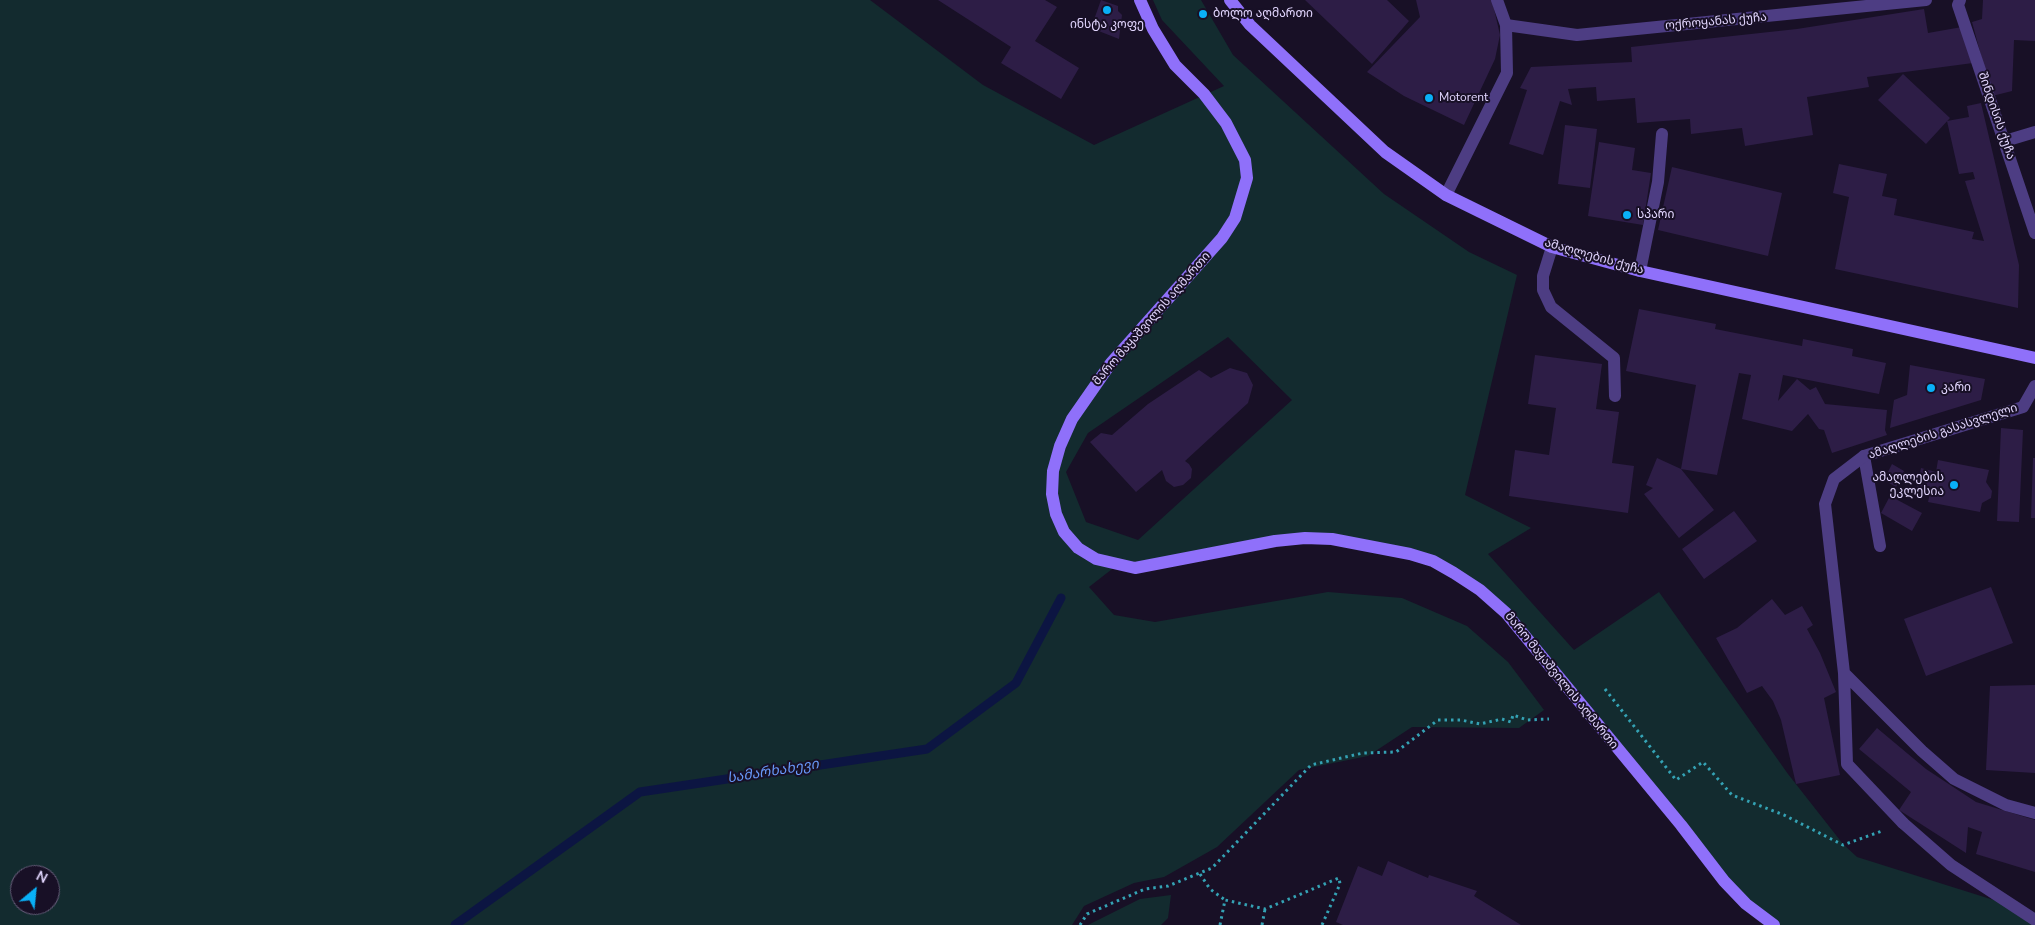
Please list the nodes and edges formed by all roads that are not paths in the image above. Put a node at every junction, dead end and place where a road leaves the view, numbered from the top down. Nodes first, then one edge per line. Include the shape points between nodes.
1 (1140, 0) edge
2 (1230, 0) edge
3 (1497, 0) edge
4 (1926, 0) edge
5 (1960, 0) edge
6 (1506, 25) junction
7 (2035, 132) edge
8 (1662, 134) dead end
9 (2005, 142) junction
10 (1446, 194) junction
11 (2035, 233) edge
12 (1552, 247) junction
13 (1640, 271) junction
14 (2035, 358) edge
15 (2035, 386) edge
16 (1615, 396) dead end
17 (1864, 456) junction
18 (1880, 546) dead end
19 (1844, 673) junction
20 (2035, 813) edge
21 (2035, 920) edge
22 (1774, 925) edge

1 - 22 main road, მარო მაყაშვილის აღმართი via 1152,29 1175,65 1204,94 1226,123 1245,160 1247,178 1235,218 1222,238 1111,363 1072,419 1052,471 1052,494 1064,532 1078,548 1096,559 1135,568 1305,538 1332,539 1410,554 1454,573 1506,613 1724,882
2 - 10 main road, ამაღლების ქუჩა via 1250,25 1385,152
3 - 6 street
4 - 6 street, ოქროყანას ქუჩა via 1577,35
5 - 9 street, შინდისის ქუჩა via 1958,6
6 - 10 street via 1507,73
7 - 9 street
8 - 13 street via 1658,182
9 - 11 street, შინდისის ქუჩა
10 - 12 main road, ამაღლების ქუჩა
12 - 13 main road, ამაღლების ქუჩა
12 - 16 street via 1542,276 1542,290 1551,307 1614,358
13 - 14 main road, ამაღლების ქუჩა
15 - 17 street, ამაღლების გასასვლელი via 2023,407
17 - 18 street
17 - 19 street, ამაღლების გასასვლელი via 1834,479 1825,504
19 - 20 street via 1954,779 2006,805
19 - 21 street, ამაღლების გასასვლელი via 1847,764 1903,823 1951,865

